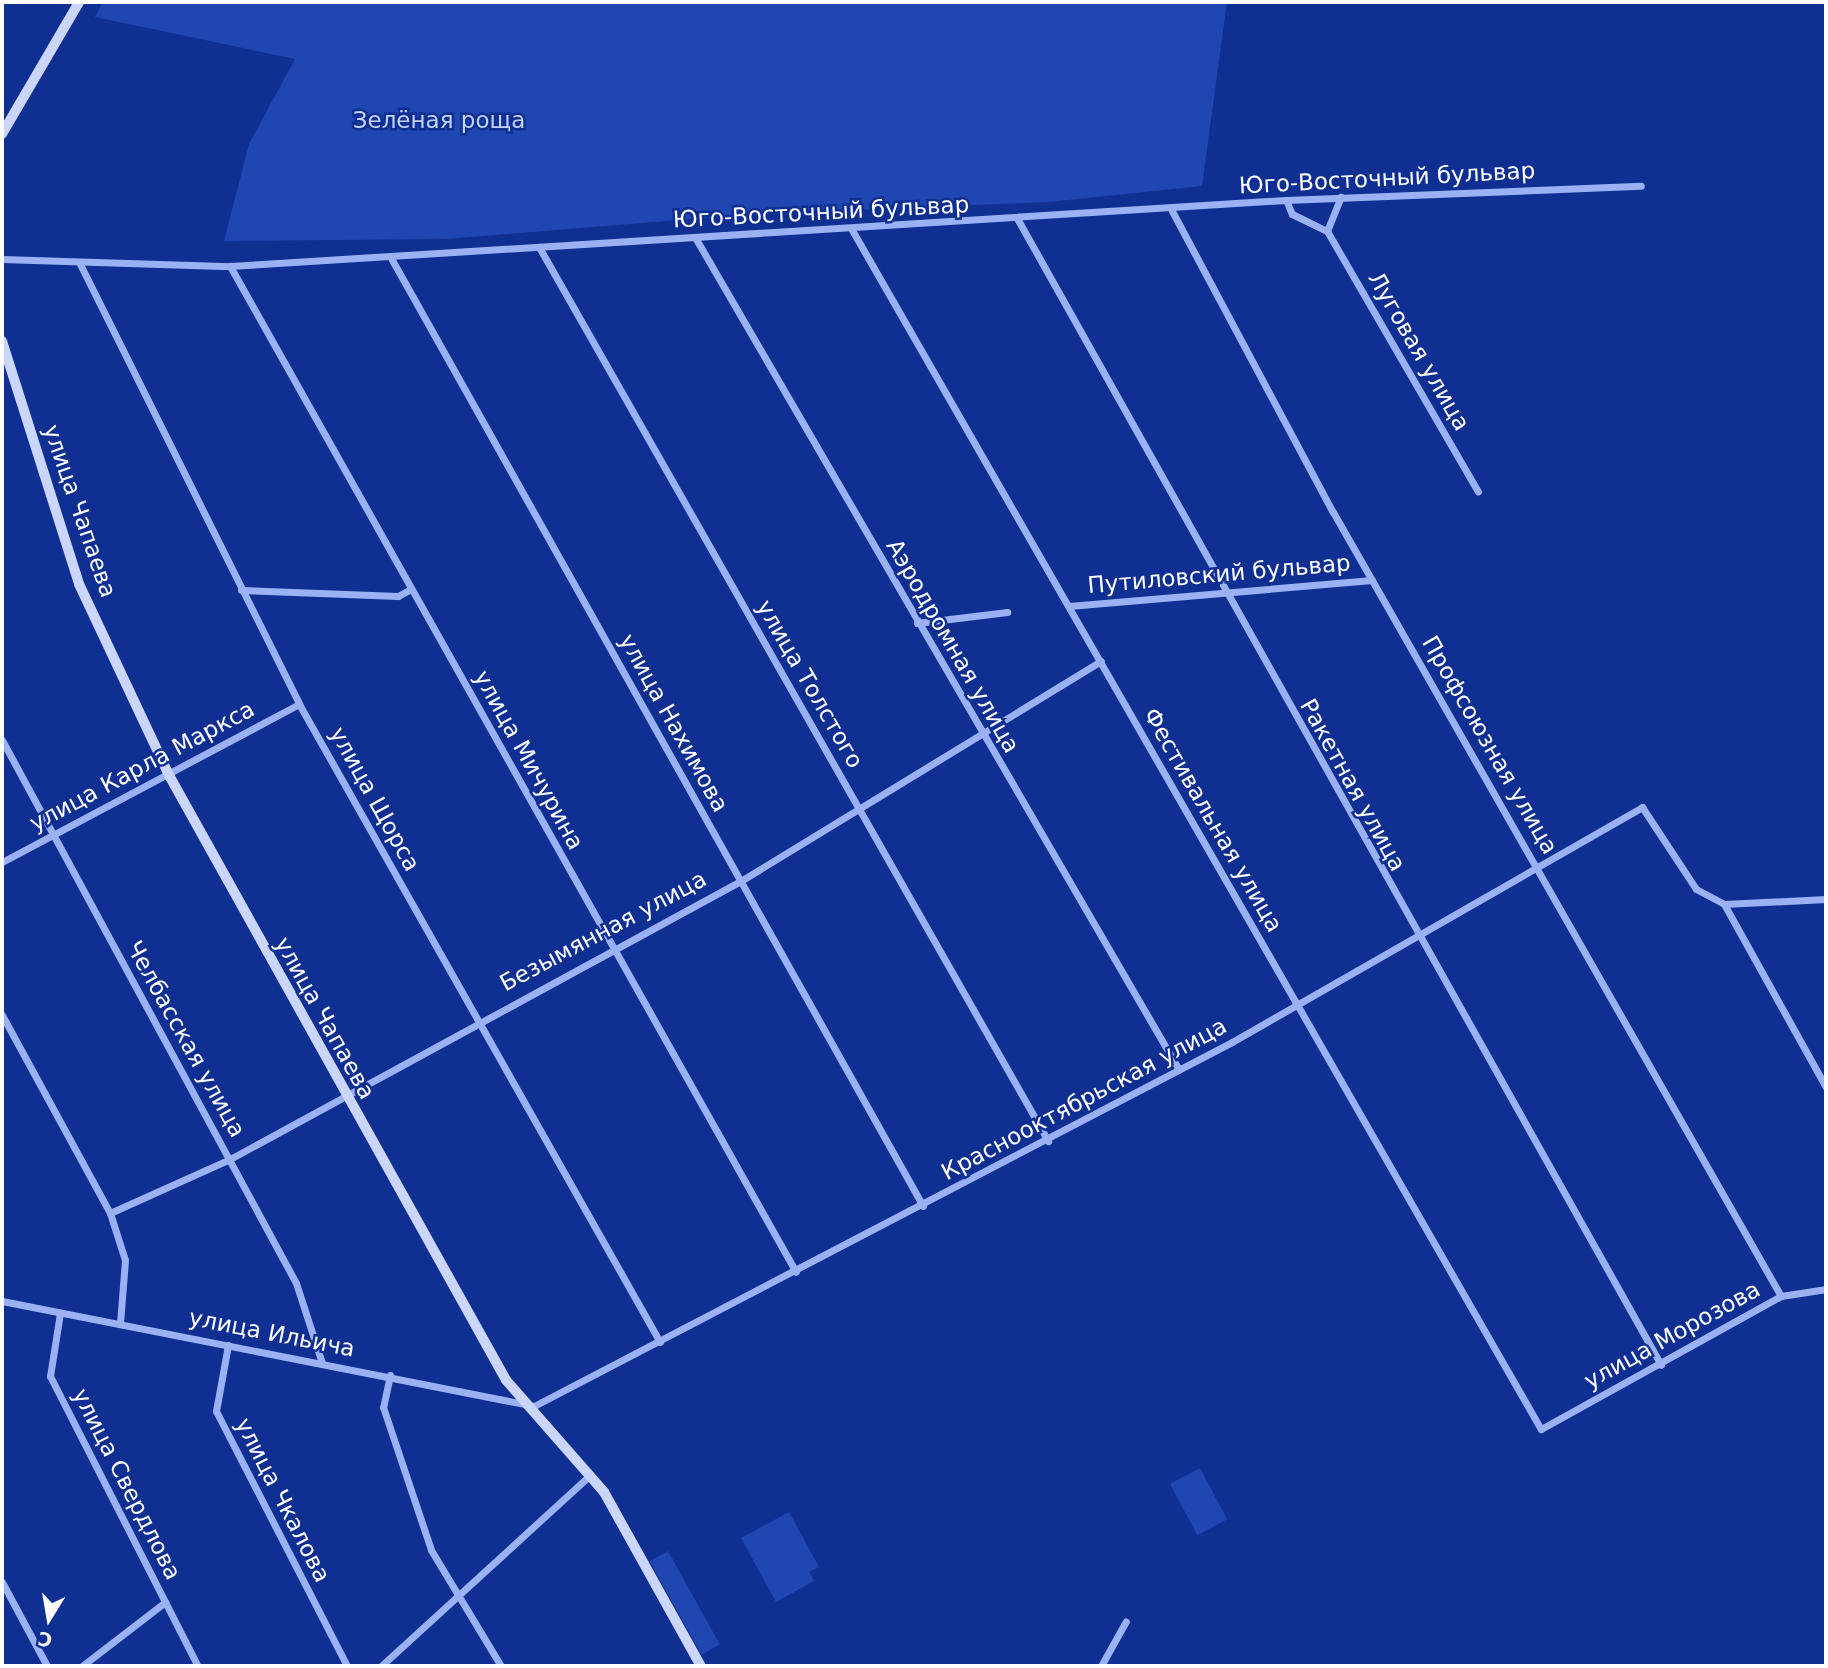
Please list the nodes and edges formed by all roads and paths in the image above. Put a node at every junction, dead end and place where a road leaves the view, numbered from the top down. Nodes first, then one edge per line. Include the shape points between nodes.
1 (79, 2) edge
2 (2, 134) edge
3 (1642, 186) dead end
4 (1341, 197) junction
5 (1286, 200) junction
6 (1172, 211) junction
7 (1018, 220) junction
8 (852, 230) junction
9 (1327, 231) junction
10 (696, 239) junction
11 (539, 247) junction
12 (391, 258) junction
13 (2, 259) edge
14 (79, 262) junction
15 (230, 266) junction
16 (2, 341) edge
17 (1478, 491) dead end
18 (1372, 580) junction
19 (411, 589) junction
20 (241, 590) junction
21 (1223, 592) junction
22 (1069, 606) junction
23 (1007, 612) dead end
24 (917, 623) junction
25 (1101, 661) junction
26 (299, 704) junction
27 (981, 735) junction
28 (2, 740) edge
29 (170, 777) junction
30 (860, 808) junction
31 (52, 836) junction
32 (2, 862) edge
33 (1537, 864) junction
34 (739, 882) junction
35 (1826, 899) edge
36 (1724, 904) junction
37 (1415, 936) junction
38 (611, 948) junction
39 (1296, 1004) junction
40 (2, 1016) edge
41 (477, 1019) junction
42 (1180, 1070) junction
43 (1826, 1087) edge
44 (343, 1095) junction
45 (1048, 1141) junction
46 (230, 1159) junction
47 (923, 1206) junction
48 (110, 1213) junction
49 (796, 1272) junction
50 (1826, 1289) edge
51 (1781, 1296) junction
52 (2, 1301) edge
53 (60, 1313) junction
54 (120, 1324) junction
55 (660, 1342) junction
56 (228, 1345) junction
57 (322, 1363) junction
58 (1661, 1365) junction
59 (390, 1375) junction
60 (534, 1406) junction
61 (1541, 1429) joint
62 (590, 1475) junction
63 (2, 1582) edge
64 (456, 1595) junction
65 (165, 1602) junction
66 (1126, 1621) dead end
67 (47, 1666) edge
68 (82, 1666) edge
69 (198, 1666) edge
70 (347, 1666) edge
71 (381, 1666) edge
72 (501, 1666) edge
73 (701, 1666) edge
74 (1101, 1666) edge

1 - 2 main road
3 - 4 street, Юго-Восточный бульвар
4 - 5 street, Юго-Восточный бульвар
4 - 9 street
5 - 6 street, Юго-Восточный бульвар
5 - 9 street via 1292,214
6 - 7 street, Юго-Восточный бульвар
6 - 18 street, Профсоюзная улица
7 - 8 street, Юго-Восточный бульвар
7 - 21 street, Ракетная улица
8 - 10 street, Юго-Восточный бульвар
8 - 22 street, Фестивальная улица
9 - 17 street, Луговая улица
10 - 11 street, Юго-Восточный бульвар
10 - 24 street, Аэродромная улица
11 - 12 street, Юго-Восточный бульвар
11 - 30 street, улица Толстого
12 - 15 street, Юго-Восточный бульвар
12 - 34 street, улица Нахимова
13 - 14 street, Юго-Восточный бульвар
14 - 15 street, Юго-Восточный бульвар
14 - 20 street, улица Щорса
15 - 19 street, улица Мичурина
16 - 29 main road, улица Чапаева via 79,584
18 - 21 street, Путиловский бульвар
18 - 33 street, Профсоюзная улица
19 - 20 street via 398,596
19 - 38 street, улица Мичурина
20 - 26 street, улица Щорса
21 - 22 street, Путиловский бульвар
21 - 37 street, Ракетная улица
22 - 25 street, Фестивальная улица
23 - 24 street
24 - 27 street, Аэродромная улица
25 - 27 street, Безымянная улица
25 - 39 street, Фестивальная улица
26 - 29 street, улица Карла Маркса
26 - 41 street, улица Щорса
27 - 30 street, Безымянная улица
27 - 42 street, Аэродромная улица
28 - 31 street, Челбасская улица
29 - 31 street, улица Карла Маркса
29 - 44 main road, улица Чапаева
30 - 34 street, Безымянная улица
30 - 45 street, улица Толстого
31 - 32 street, улица Карла Маркса
31 - 46 street, Челбасская улица
33 - 36 street, Краснооктябрьская улица via 1642,807 1696,889
33 - 37 street, Краснооктябрьская улица
33 - 51 street, Профсоюзная улица
34 - 38 street, Безымянная улица
34 - 47 street, улица Нахимова
35 - 36 street
36 - 43 street
37 - 39 street, Краснооктябрьская улица
37 - 58 street, Ракетная улица
38 - 41 street, Безымянная улица
38 - 49 street, улица Мичурина
39 - 42 street, Краснооктябрьская улица
39 - 61 street, Фестивальная улица
40 - 48 street
41 - 44 street, Безымянная улица
41 - 55 street, улица Щорса
42 - 45 street, Краснооктябрьская улица
44 - 46 street, Безымянная улица
44 - 60 main road, улица Чапаева via 506,1380
45 - 47 street, Краснооктябрьская улица
46 - 48 street, Безымянная улица
46 - 57 street, Челбасская улица via 296,1283
47 - 49 street, Краснооктябрьская улица
48 - 54 street via 125,1260
49 - 55 street, Краснооктябрьская улица
50 - 51 street, улица Морозова
51 - 58 street, улица Морозова
52 - 53 street, улица Ильича
53 - 54 street, улица Ильича
53 - 65 street, улица Свердлова via 50,1376
54 - 56 street, улица Ильича
55 - 60 street, Краснооктябрьская улица
56 - 57 street, улица Ильича
56 - 70 street, улица Чкалова via 216,1411
57 - 59 street, улица Ильича
58 - 61 street, улица Морозова
59 - 60 street, улица Ильича
59 - 64 street via 383,1407 390,1431 431,1550
60 - 62 main road, улица Чапаева
62 - 64 street
62 - 73 main road, улица Чапаева via 623,1522
63 - 67 street
64 - 71 street
64 - 72 street
65 - 68 street
65 - 69 street, улица Свердлова
66 - 74 street

